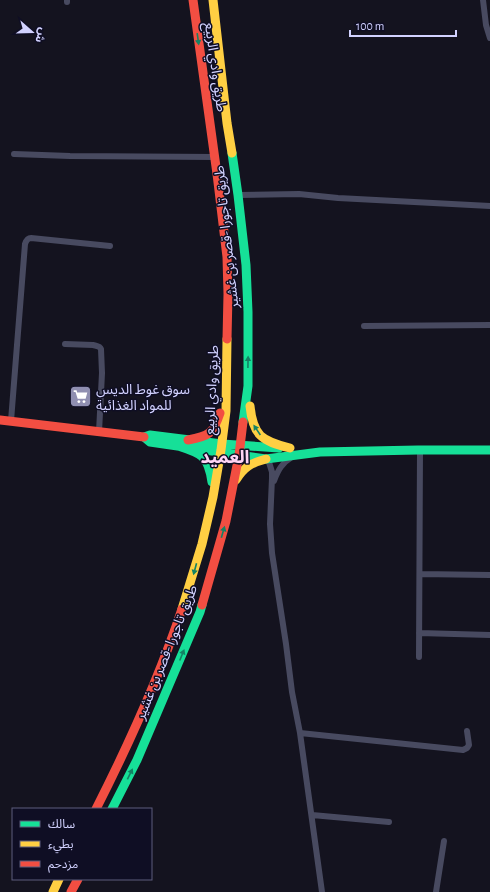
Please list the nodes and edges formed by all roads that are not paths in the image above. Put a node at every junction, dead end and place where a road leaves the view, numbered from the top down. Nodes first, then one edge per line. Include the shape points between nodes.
1 (193, 0) edge
2 (213, 0) edge
3 (483, 0) edge
4 (490, 38) edge
5 (210, 123) junction
6 (227, 123) junction
7 (14, 154) dead end
8 (215, 157) junction
9 (238, 196) junction
10 (490, 206) edge
11 (110, 246) dead end
12 (490, 324) edge
13 (364, 326) dead end
14 (65, 344) dead end
15 (248, 386) junction
16 (227, 387) junction
17 (0, 420) edge
18 (11, 421) junction
19 (99, 432) junction
20 (144, 437) junction
21 (188, 440) junction
22 (175, 445) junction
23 (222, 448) junction
24 (420, 450) junction
25 (490, 450) edge
26 (240, 451) junction
27 (292, 452) junction
28 (267, 459) junction
29 (272, 486) junction
30 (232, 489) junction
31 (214, 493) junction
32 (420, 574) junction
33 (490, 575) edge
34 (419, 633) junction
35 (490, 635) edge
36 (419, 656) dead end
37 (468, 731) dead end
38 (300, 734) junction
39 (97, 808) edge
40 (113, 808) edge
41 (312, 815) junction
42 (389, 822) dead end
43 (444, 841) dead end
44 (59, 880) edge
45 (77, 880) edge
46 (53, 892) edge
47 (71, 892) edge
48 (322, 892) edge
49 (436, 892) edge

1 -> 5 main road, طريق وادي الربيع
2 - 6 main road, طريق تاجورا -قصر بن غشير
3 - 4 street
5 - 6 main road
5 - 8 main road, طريق وادي الربيع
6 - 9 main road, طريق تاجورا -قصر بن غشير
7 - 8 street
8 - 16 main road, طريق وادي الربيع via 227,262
9 - 10 street via 299,194
15 -> 9 main road, طريق تاجورا -قصر بن غشير via 246,265
11 - 18 street via 31,238 26,242
12 - 13 street
14 - 19 street via 93,345 102,349
15 - 26 main road, طريق تاجورا -قصر بن غشير
27 -> 15 main road via 272,444 255,430 251,419
16 - 21 main road via 215,428 204,437
16 - 23 main road, طريق وادي الربيع
17 - 18 main road
18 - 19 main road
19 - 20 main road
20 - 21 main road via 150,434
20 - 22 main road via 150,442
21 - 23 main road
22 - 23 main road
22 - 31 main road via 198,452 208,462
23 - 26 main road
23 - 31 main road, طريق وادي الربيع
24 - 25 main road
24 - 27 main road
24 - 32 street
26 - 27 main road
26 - 28 main road
26 - 30 main road, طريق تاجورا -قصر بن غشير
27 - 28 main road
27 - 29 street via 280,467
28 - 29 street via 272,472
28 - 30 main road via 246,466
29 - 38 street via 272,553
40 -> 30 main road, طريق تاجورا -قصر بن غشير via 137,760 200,612 226,521
31 -> 39 main road, طريق وادي الربيع via 176,630 143,711
32 - 33 street
32 - 34 street
34 - 35 street
34 - 36 street
37 - 38 street via 469,745 463,750
38 - 41 street
41 - 42 street
41 - 48 street
43 - 49 street
44 - 46 main road
45 - 47 main road

